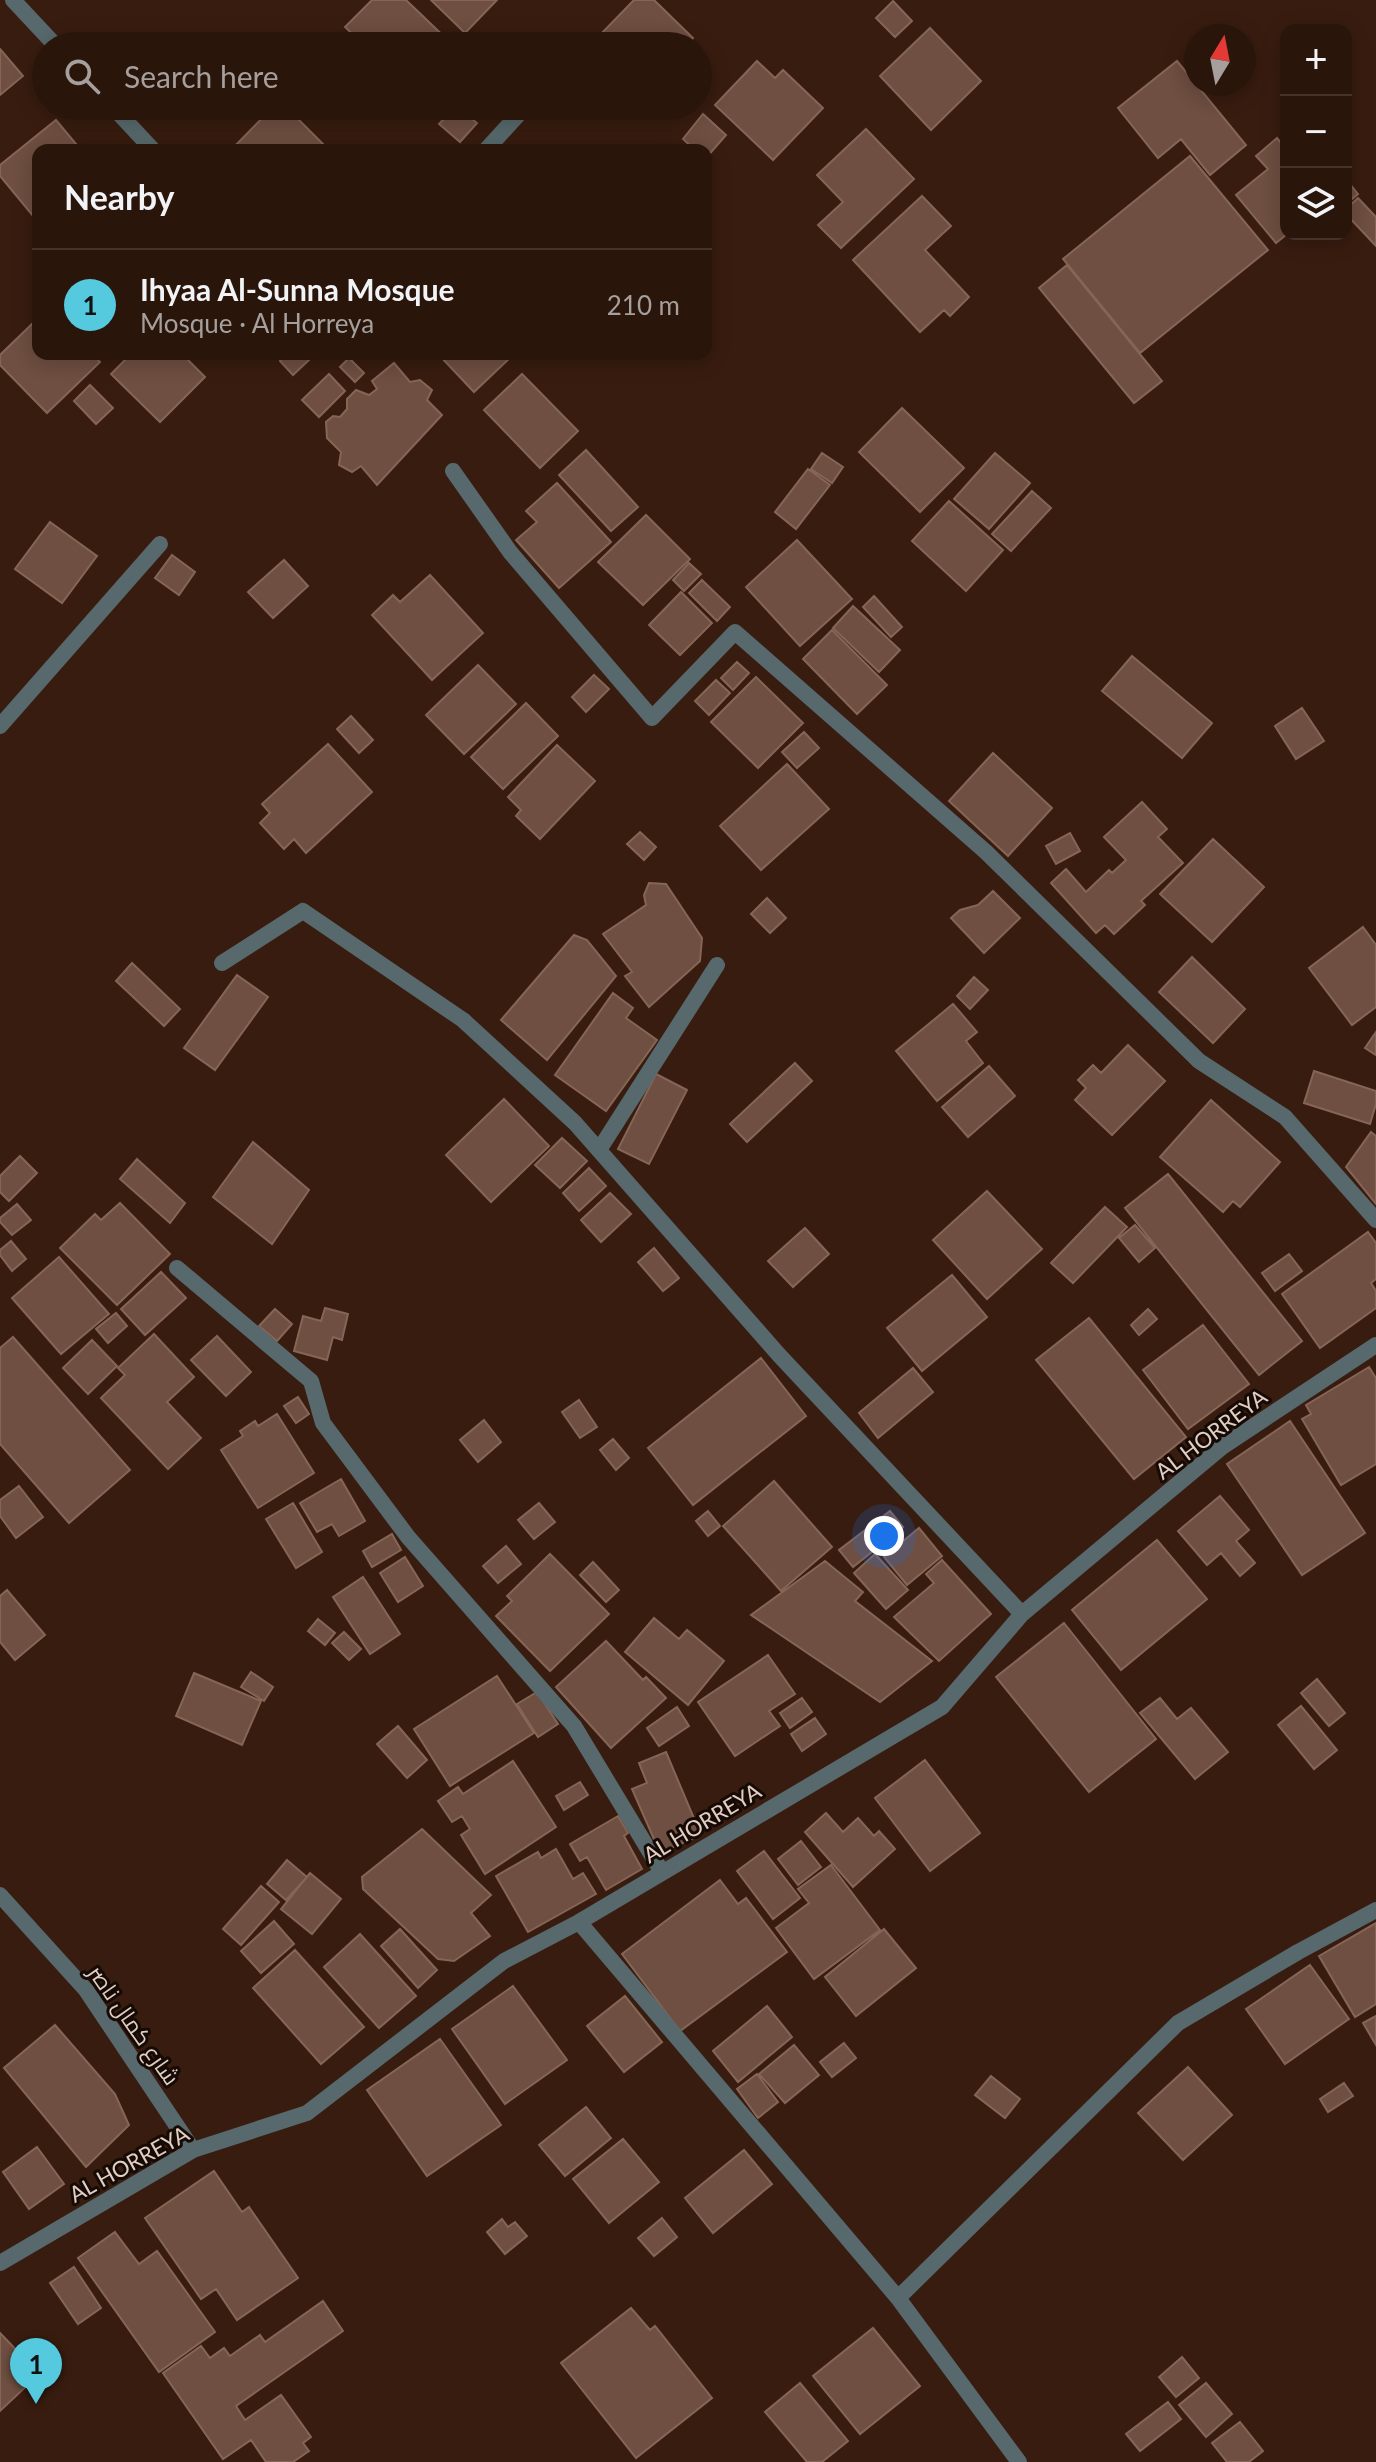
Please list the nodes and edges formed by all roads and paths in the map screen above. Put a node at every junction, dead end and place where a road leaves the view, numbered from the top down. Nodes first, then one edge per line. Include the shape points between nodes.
1 (13, 0) edge
2 (43, 32) edge
3 (125, 120) edge
4 (513, 120) edge
5 (147, 144) edge
6 (491, 144) edge
7 (453, 471) dead end
8 (160, 544) dead end
9 (0, 726) edge
10 (222, 963) dead end
11 (717, 965) dead end
12 (599, 1150) junction
13 (1376, 1220) edge
14 (177, 1268) dead end
15 (1376, 1345) edge
16 (1022, 1614) junction
17 (662, 1872) junction
18 (0, 1895) edge
19 (1376, 1910) edge
20 (579, 1922) junction
21 (193, 2150) junction
22 (0, 2263) edge
23 (898, 2298) junction
24 (1019, 2462) edge

1 - 2 street
3 - 5 street
4 - 6 street
7 - 13 street via 510,552 652,718 735,632 986,852 1199,1061 1285,1117
8 - 9 street
10 - 12 street via 303,911 463,1020
11 - 12 street
12 - 16 street via 779,1355
14 - 17 street via 311,1381 323,1423 408,1537 574,1726
15 - 16 street, AL HORREYA via 1222,1447
16 - 17 street, AL HORREYA via 942,1707
17 - 20 street, AL HORREYA
18 - 21 street, شارع كمال ناصر via 86,1990
19 - 23 street via 1178,2023
20 - 21 street, AL HORREYA via 504,1961 307,2113
20 - 23 street
21 - 22 street, AL HORREYA
23 - 24 street

